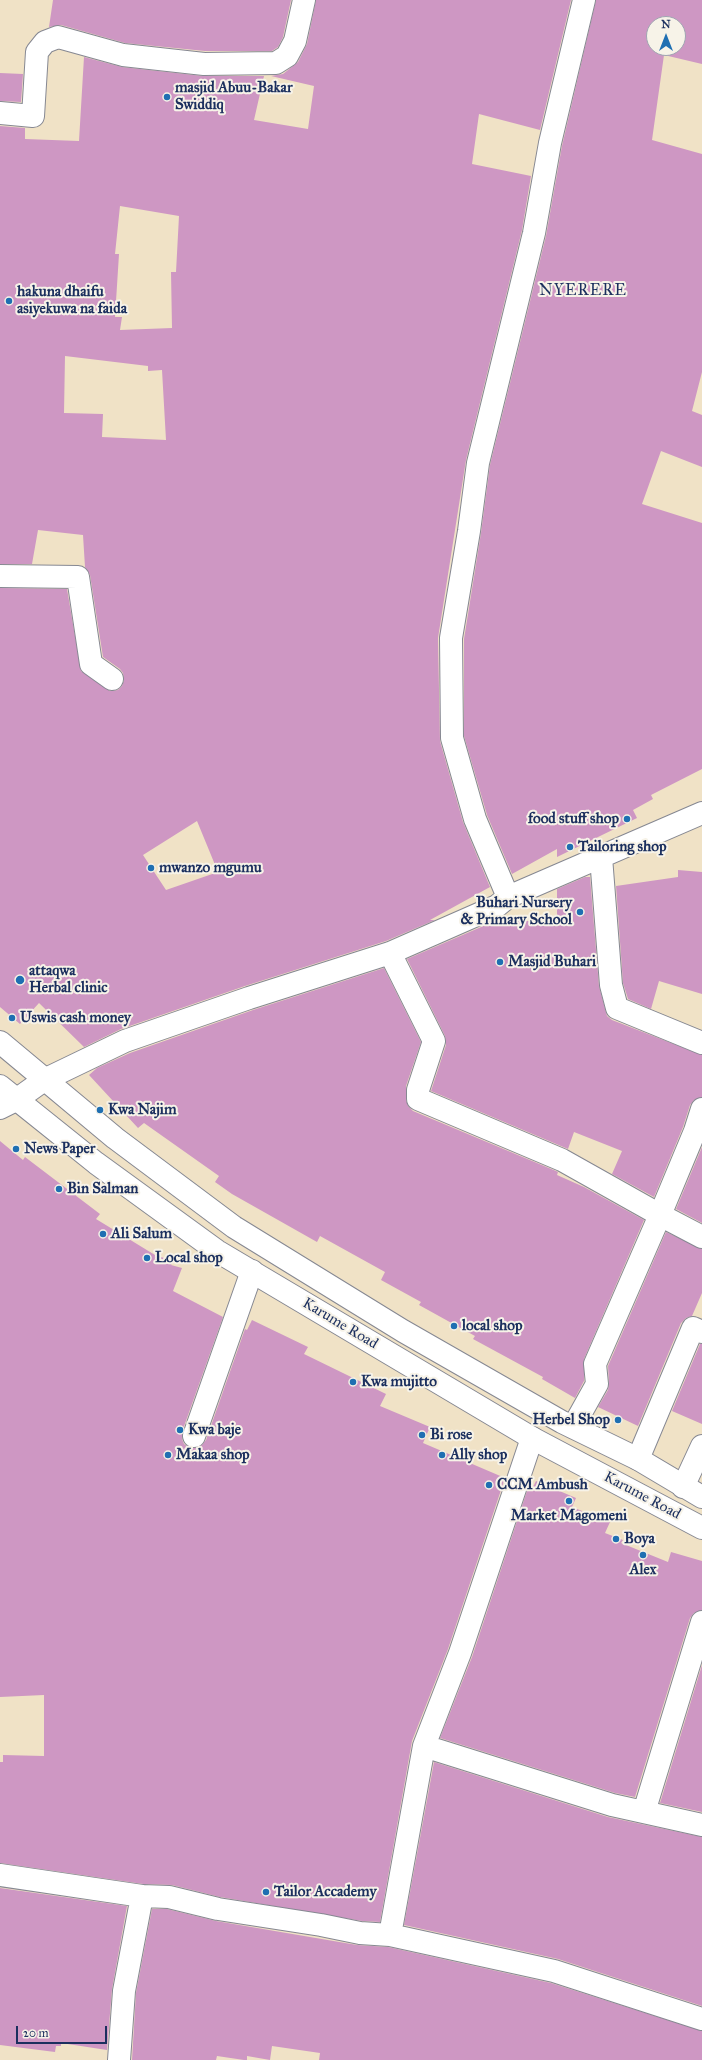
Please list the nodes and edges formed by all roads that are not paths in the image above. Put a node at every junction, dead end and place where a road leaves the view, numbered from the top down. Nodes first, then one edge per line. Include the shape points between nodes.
1 (304, 0) edge
2 (584, 0) edge
3 (0, 113) edge
4 (0, 576) edge
5 (112, 679) dead end
6 (702, 813) edge
7 (601, 857) junction
8 (508, 897) junction
9 (390, 953) junction
10 (0, 1042) edge
11 (702, 1043) edge
12 (44, 1080) junction
13 (5, 1098) edge
14 (702, 1109) edge
15 (660, 1215) junction
16 (702, 1237) edge
17 (252, 1271) junction
18 (702, 1332) edge
19 (573, 1427) junction
20 (194, 1436) dead end
21 (532, 1438) junction
22 (702, 1446) edge
23 (638, 1459) junction
24 (682, 1487) junction
25 (702, 1497) edge
26 (702, 1528) edge
27 (702, 1622) edge
28 (424, 1746) junction
29 (644, 1812) junction
30 (702, 1825) edge
31 (0, 1875) edge
32 (142, 1896) junction
33 (390, 1935) junction
34 (702, 2018) edge
35 (119, 2060) edge

1 - 3 street via 295,42 287,56 276,63 204,64 123,55 58,38 46,42 37,52 33,116
2 - 8 street via 550,143 534,233 478,464 451,638 452,738 475,819
4 - 5 street via 78,577 91,664
6 - 7 street
7 - 8 street
7 - 11 street via 611,985 618,1008
8 - 9 street via 496,906
9 - 12 street via 125,1041
9 - 15 street via 434,1041 418,1090 418,1099 562,1160
10 - 12 street
12 - 13 street
12 - 19 street via 114,1138 234,1227 403,1331
13 - 17 street, Karume Road via 217,1251
14 - 15 street
15 - 16 street
15 - 19 street via 595,1364 597,1384
17 - 20 street
17 - 21 street, Karume Road
18 - 23 street via 693,1328
19 - 23 street
21 - 26 street, Karume Road
21 - 28 street via 460,1653
22 - 24 street
23 - 24 street
24 - 25 street
27 - 29 street
28 - 29 street via 549,1786
28 - 33 street
29 - 30 street
31 - 32 street
32 - 33 street via 169,1897 218,1909 360,1933
32 - 35 street via 124,1991
33 - 34 street via 554,1971

